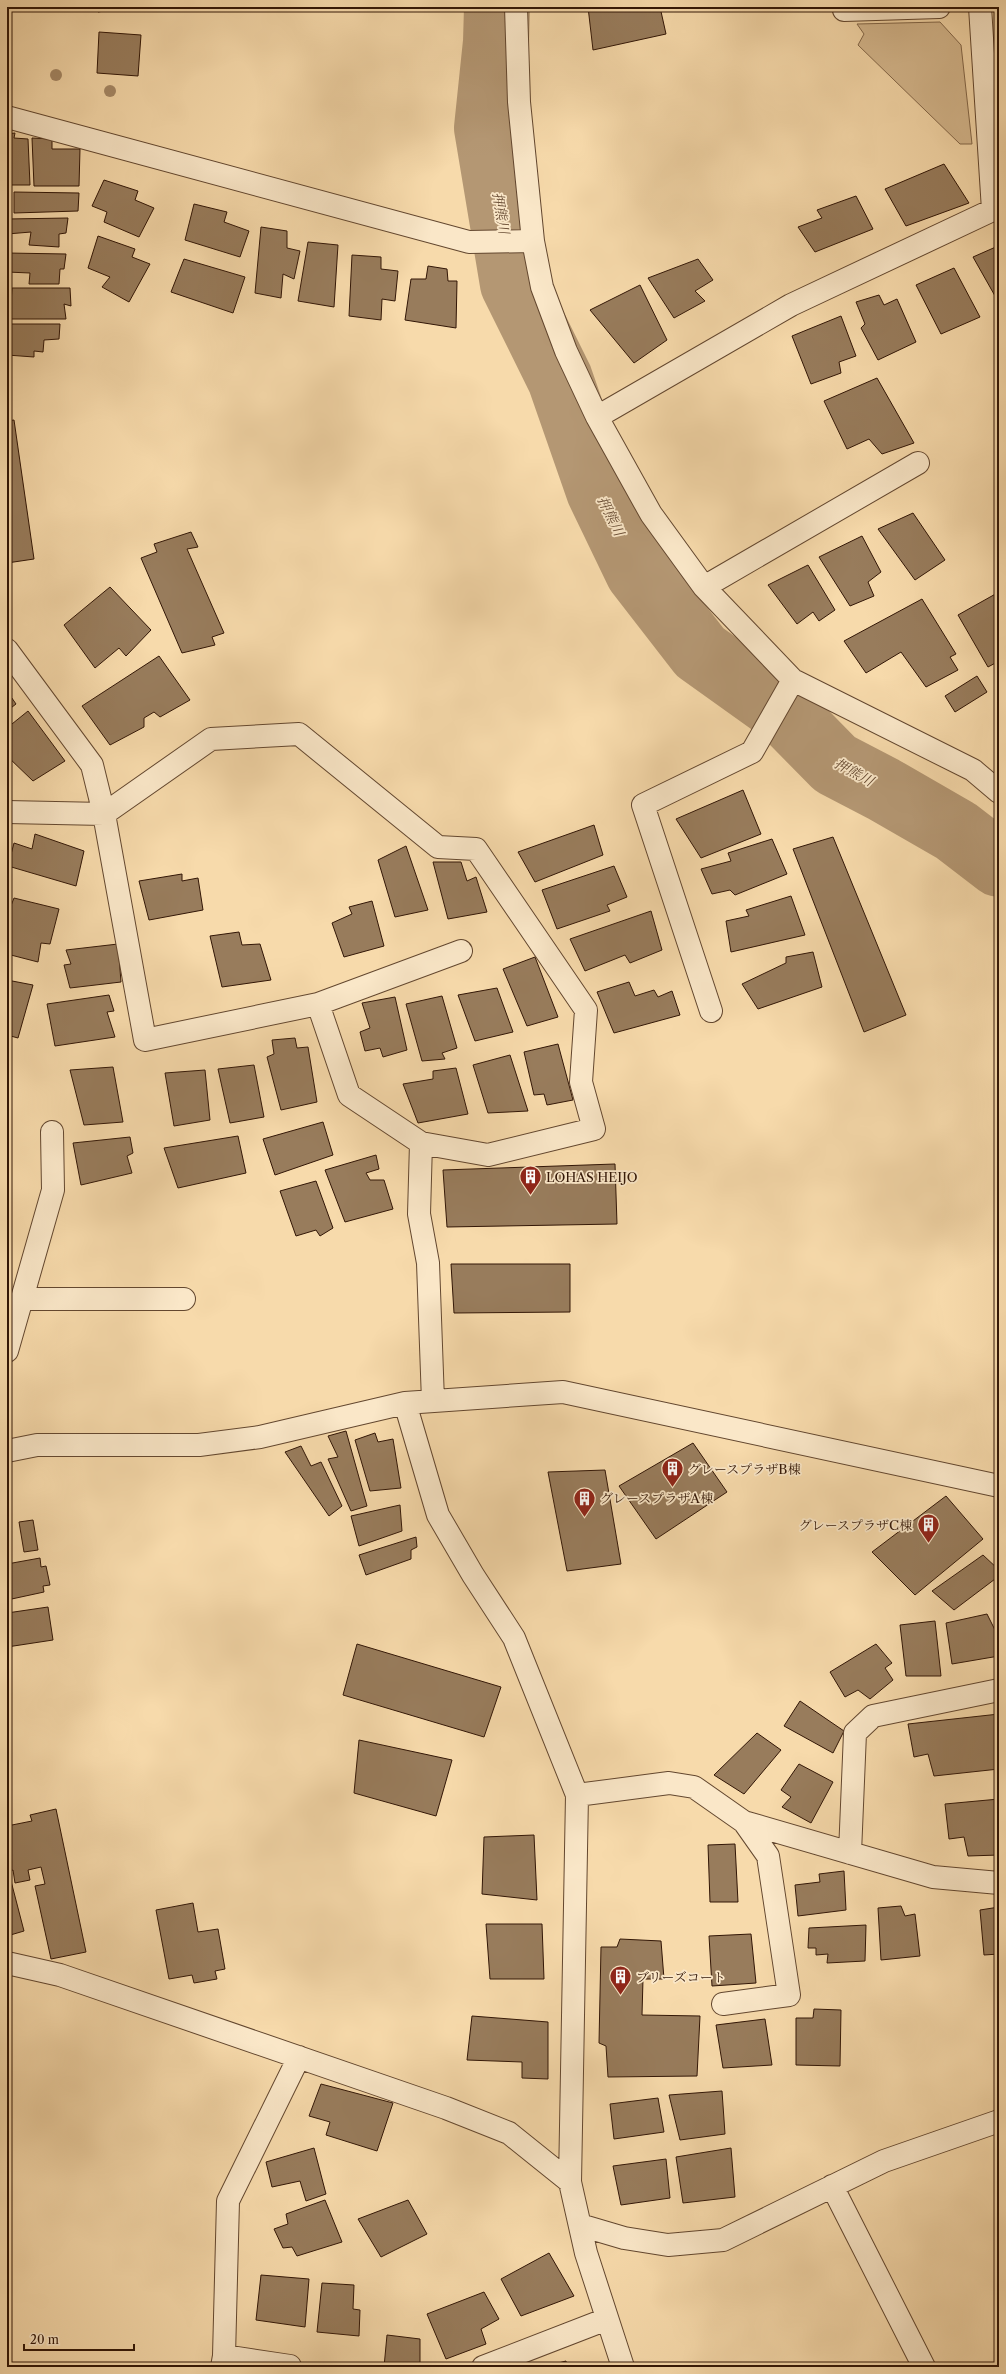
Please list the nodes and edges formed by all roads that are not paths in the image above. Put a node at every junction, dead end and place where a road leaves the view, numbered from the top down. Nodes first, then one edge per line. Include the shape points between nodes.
1 (516, 7) edge
2 (939, 7) edge
3 (980, 7) edge
4 (850, 9) edge
5 (7, 117) edge
6 (996, 208) edge
7 (533, 241) junction
8 (597, 417) junction
9 (918, 462) dead end
10 (704, 587) junction
11 (7, 650) edge
12 (793, 680) junction
13 (999, 792) edge
14 (7, 812) edge
15 (104, 814) junction
16 (461, 951) dead end
17 (318, 1004) junction
18 (711, 1011) dead end
19 (52, 1132) dead end
20 (421, 1143) junction
21 (22, 1299) junction
22 (184, 1299) dead end
23 (7, 1351) edge
24 (433, 1401) junction
25 (405, 1403) junction
26 (7, 1451) edge
27 (999, 1486) edge
28 (999, 1690) edge
29 (577, 1795) junction
30 (744, 1822) junction
31 (850, 1853) junction
32 (999, 1884) edge
33 (7, 1963) edge
34 (723, 2004) dead end
35 (299, 2057) junction
36 (999, 2122) edge
37 (570, 2182) junction
38 (832, 2186) junction
39 (580, 2225) junction
40 (607, 2319) junction
41 (223, 2362) edge
42 (290, 2366) edge
43 (483, 2367) edge
44 (623, 2367) edge
45 (924, 2367) edge

1 - 7 street via 519,102
2 - 4 street
3 - 6 street
5 - 7 street via 469,242
6 - 8 street via 791,305
7 - 8 street via 542,287 560,337
8 - 10 street via 651,514
9 - 10 street
10 - 12 street
11 - 15 street via 92,765
12 - 13 street via 972,770
12 - 18 street via 752,752 643,805
14 - 15 street
15 - 17 street via 145,1040
15 - 20 street via 211,739 299,734 438,847 476,848 586,1010 581,1082 594,1129 488,1155
16 - 17 street
17 - 20 street via 349,1095
19 - 21 street via 53,1190
20 - 24 street via 419,1214 428,1263
21 - 22 street
21 - 23 street
24 - 25 street
24 - 27 street via 563,1392
25 - 26 street via 260,1437 207,1444 37,1445
25 - 29 street via 438,1515 514,1638
28 - 31 street via 873,1716 854,1733
29 - 30 street via 669,1783 694,1787
29 - 37 street
30 - 31 street
30 - 34 street via 768,1856 789,1995
31 - 32 street via 933,1876
33 - 35 street via 60,1976
35 - 37 street via 446,2108 508,2133
35 - 41 street via 228,2202
36 - 38 street via 884,2160
37 - 39 street
38 - 39 street via 723,2240 668,2245 624,2238
38 - 45 street
39 - 40 street
40 - 43 street
40 - 44 street
41 - 42 street

